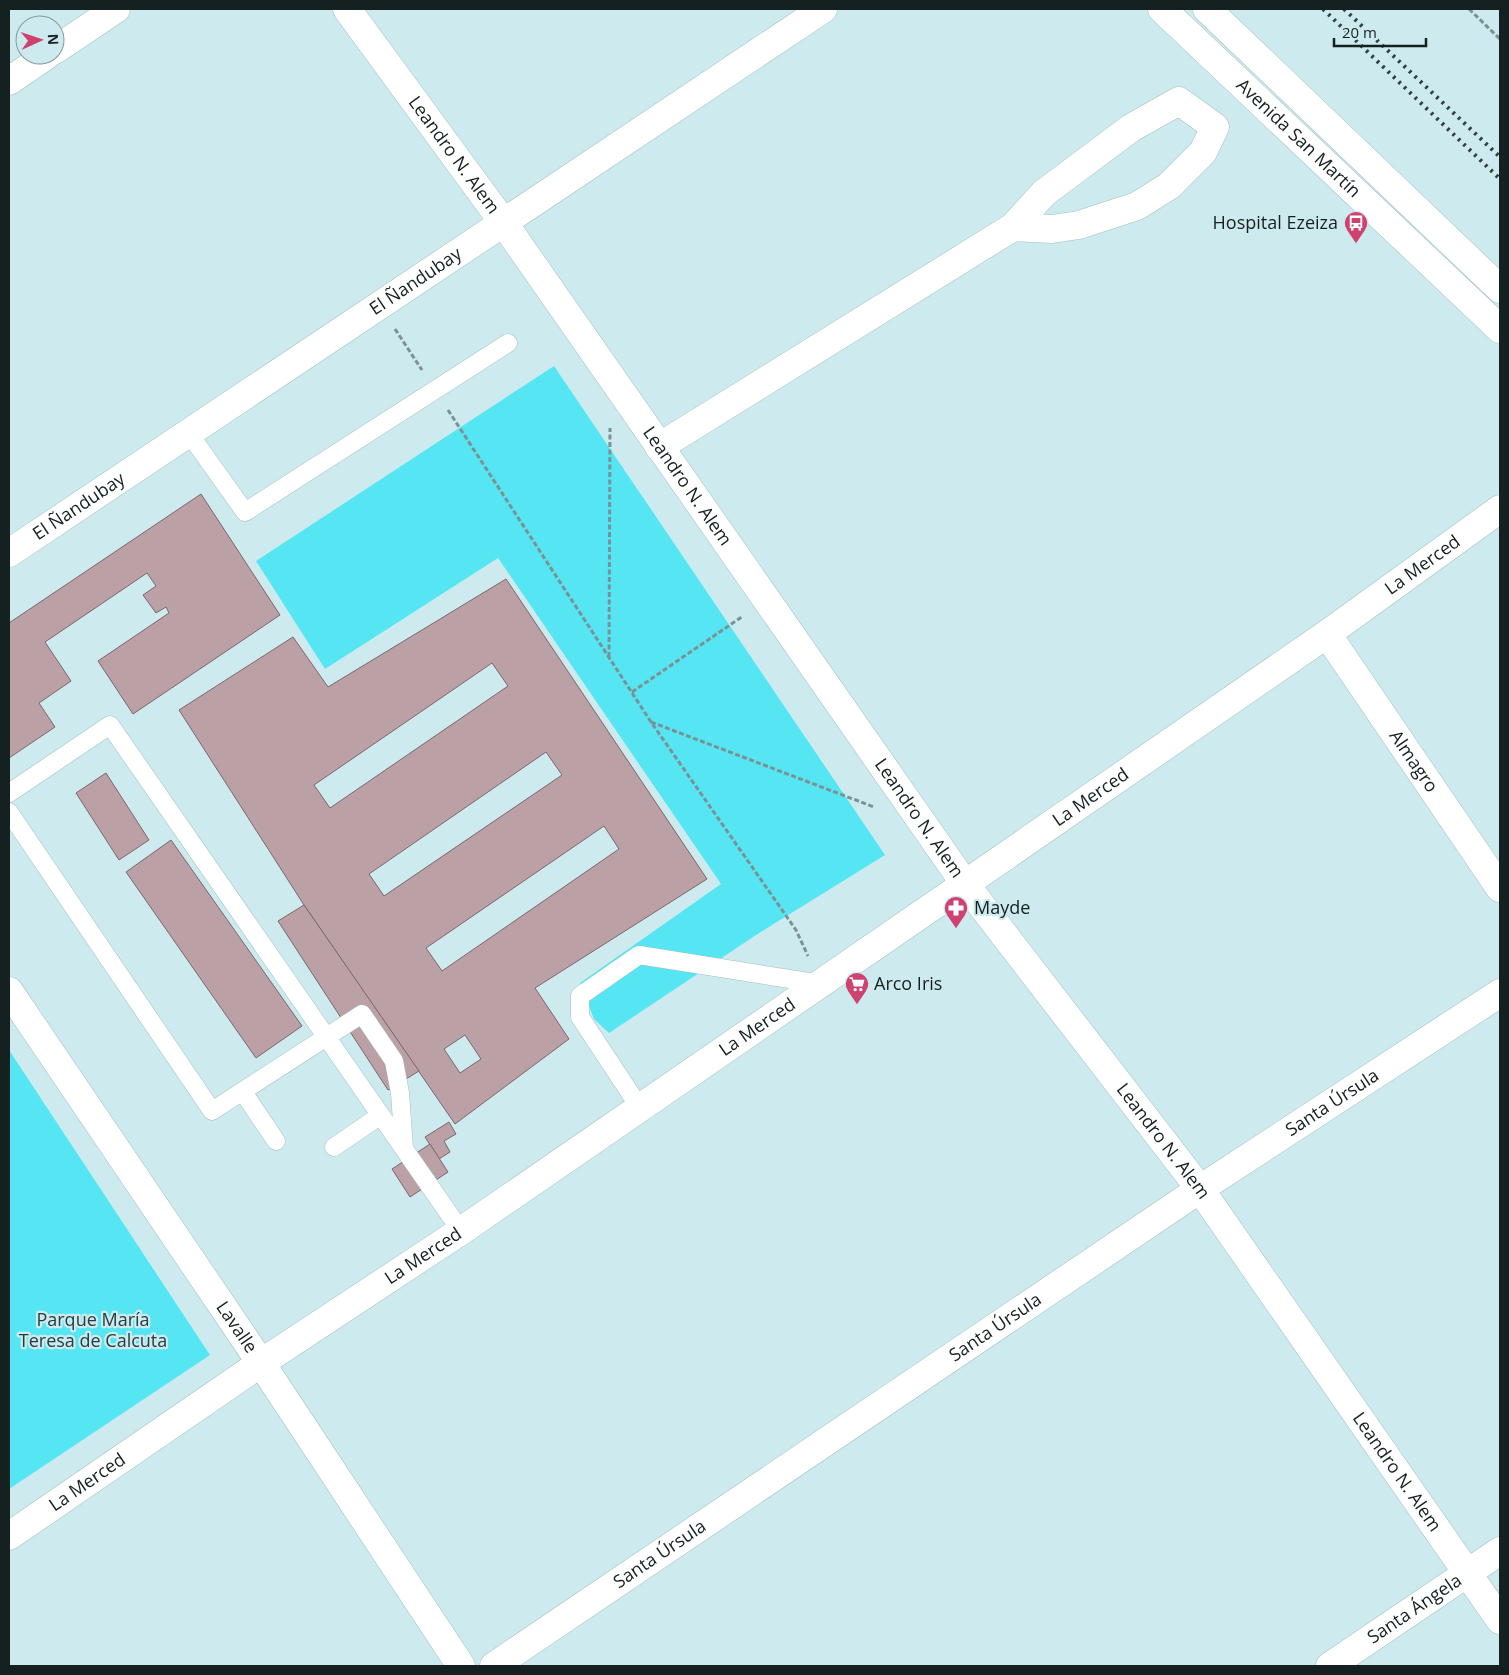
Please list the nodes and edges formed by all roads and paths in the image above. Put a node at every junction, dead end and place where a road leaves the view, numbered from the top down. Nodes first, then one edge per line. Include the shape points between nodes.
1 (116, 9) edge
2 (347, 9) edge
3 (822, 9) edge
4 (1162, 9) edge
5 (1207, 9) edge
6 (1469, 9) edge
7 (1500, 39) edge
8 (65, 43) edge
9 (32, 65) edge
10 (9, 81) edge
11 (503, 222) junction
12 (1012, 227) junction
13 (1500, 289) edge
14 (379, 305) junction
15 (1500, 328) edge
16 (508, 343) dead end
17 (435, 390) junction
18 (610, 425) dead end
19 (188, 432) junction
20 (659, 447) junction
21 (1500, 509) edge
22 (9, 553) edge
23 (767, 600) junction
24 (1327, 634) junction
25 (609, 658) junction
26 (632, 692) junction
27 (650, 722) junction
28 (9, 793) edge
29 (882, 810) dead end
30 (9, 812) edge
31 (965, 884) junction
32 (1500, 888) edge
33 (821, 984) junction
34 (9, 991) edge
35 (1500, 993) edge
36 (327, 1038) junction
37 (243, 1092) junction
38 (640, 1108) junction
39 (381, 1115) junction
40 (276, 1141) dead end
41 (334, 1147) dead end
42 (404, 1149) junction
43 (1200, 1189) junction
44 (460, 1231) junction
45 (261, 1363) junction
46 (9, 1536) edge
47 (1500, 1552) edge
48 (1468, 1574) junction
49 (1500, 1620) edge
50 (461, 1666) edge
51 (494, 1666) edge
52 (1330, 1666) edge

1 - 8 street
2 - 11 street, Leandro N. Alem
3 - 11 street, El Ñandubay
4 - 15 street, Avenida San Martín
5 - 13 street, Avenida San Martín
6 - 7 path
9 - 10 street
11 - 14 street, El Ñandubay
11 - 20 street, Leandro N. Alem
12 - 12 street via 1044,193 1131,128 1179,100 1215,127 1203,152 1169,186 1137,206 1079,225 1052,229
12 - 20 street
14 - 17 path
14 - 19 street, El Ñandubay
16 - 17 lane
17 - 19 lane via 245,512
17 - 25 path
18 - 25 path
19 - 22 street, El Ñandubay
20 - 23 street, Leandro N. Alem
21 - 24 street, La Merced
23 - 26 path
23 - 31 street, Leandro N. Alem
24 - 31 street, La Merced
24 - 32 street, Almagro
25 - 26 path
26 - 27 path
27 - 29 path
27 - 33 path via 796,930
28 - 36 lane via 110,725
30 - 37 lane via 212,1111
31 - 33 street, La Merced
31 - 43 street, Leandro N. Alem
33 - 38 street, La Merced
33 - 38 lane via 639,955 580,996 580,1017
34 - 45 street, Lavalle
35 - 43 street, Santa Úrsula
36 - 37 lane
36 - 39 lane
36 - 42 lane via 362,1014 394,1061
37 - 40 lane
38 - 44 street, La Merced
39 - 41 lane
39 - 42 lane
42 - 44 lane
43 - 48 street, Leandro N. Alem
43 - 51 street, Santa Úrsula
44 - 45 street, La Merced
45 - 46 street, La Merced
45 - 50 street, Lavalle
47 - 48 street, Santa Ángela
48 - 49 street, Leandro N. Alem
48 - 52 street, Santa Ángela

